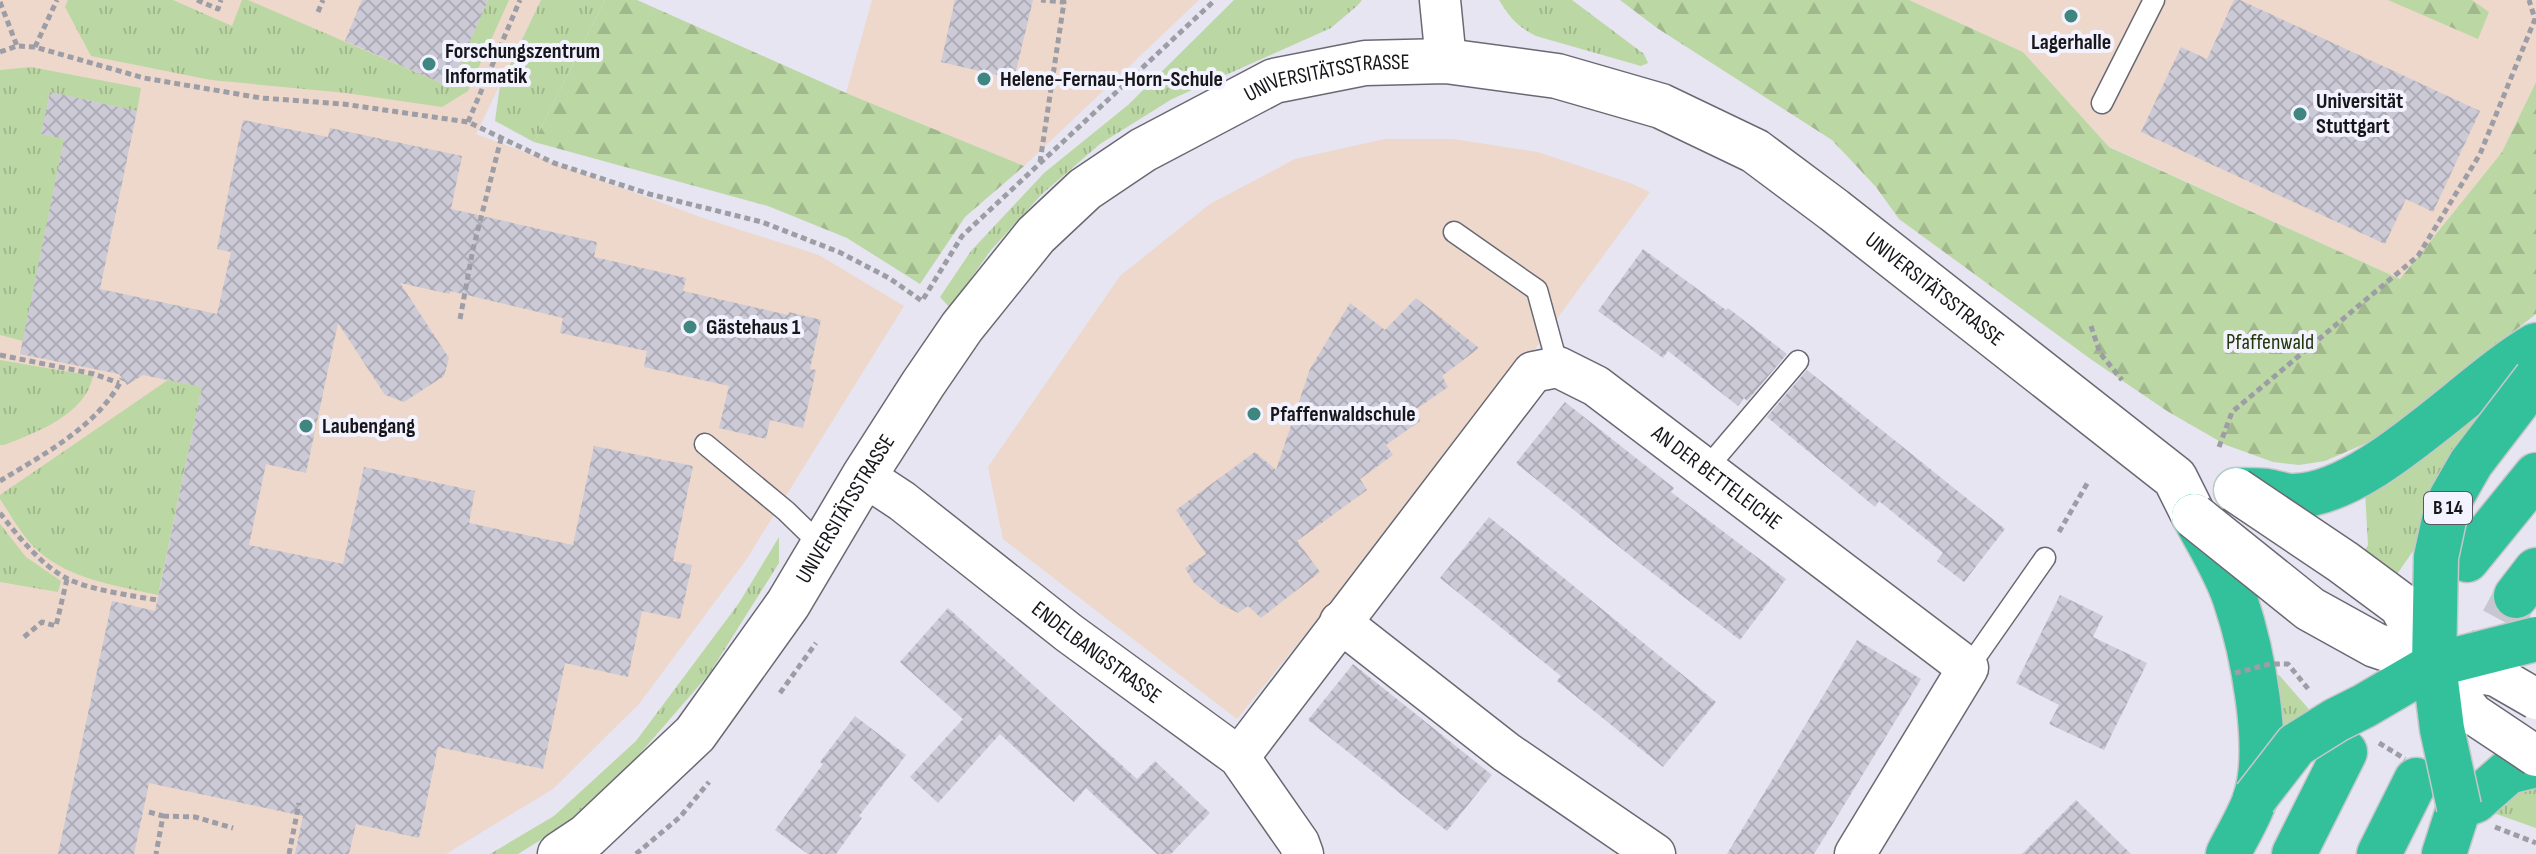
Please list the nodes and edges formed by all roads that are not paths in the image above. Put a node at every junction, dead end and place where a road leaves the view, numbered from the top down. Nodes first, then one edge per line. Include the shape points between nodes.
1 (1440, 0) edge
2 (2154, 0) edge
3 (1446, 61) junction
4 (2102, 103) dead end
5 (1454, 232) dead end
6 (2536, 345) edge
7 (1798, 361) dead end
8 (1558, 367) junction
9 (2536, 378) edge
10 (705, 444) dead end
11 (1706, 469) junction
12 (2536, 475) edge
13 (864, 476) junction
14 (2236, 490) junction
15 (2185, 497) junction
16 (822, 546) junction
17 (2045, 558) road end
18 (2467, 560) dead end
19 (1340, 622) junction
20 (2536, 639) edge
21 (2434, 665) junction
22 (1968, 668) junction
23 (2536, 699) edge
24 (2340, 736) junction
25 (2536, 756) edge
26 (1239, 757) junction
27 (2536, 765) edge
28 (2414, 773) road end
29 (2255, 798) junction
30 (2459, 807) junction
31 (560, 854) edge
32 (1303, 854) edge
33 (1655, 854) edge
34 (1855, 854) edge
35 (2228, 854) edge
36 (2294, 854) edge
37 (2379, 854) edge
38 (2444, 854) edge

1 - 3 street
2 - 4 lane
3 - 13 street, UNIVERSITÄTSSTRASSE via 1365,63 1274,81 1143,150 1085,189 1036,235 962,327
3 - 15 street, UNIVERSITÄTSSTRASSE via 1557,76 1617,93 1661,106 1755,151
5 - 8 lane via 1537,290
6 - 14 highway via 2349,480 2292,496
7 - 11 lane
8 - 11 street, AN DER BETTELEICHE via 1596,386
8 - 19 street via 1533,372
9 - 21 highway, B 14, bridge via 2451,498 2436,557
10 - 16 lane
11 - 22 street, AN DER BETTELEICHE
12 - 18 highway, B 14
13 - 16 street, UNIVERSITÄTSSTRASSE
13 - 26 street, ENDELBANGSTRASSE
14 - 15 street, UNIVERSITÄTSSTRASSE
14 - 21 street, UNIVERSITÄTSSTRASSE, bridge via 2401,605
15 - 21 street, UNIVERSITÄTSSTRASSE, bridge via 2310,609 2375,645
15 - 29 highway, bridge via 2235,597 2244,670 2259,706
16 - 31 street, UNIVERSITÄTSSTRASSE via 788,604 695,734 587,836
17 - 22 lane
19 - 26 street
19 - 33 street via 1506,752
20 - 21 highway, bridge
21 - 23 street, UNIVERSITÄTSSTRASSE, bridge via 2496,676
21 - 24 highway, bridge via 2364,706
21 - 25 street, UNIVERSITÄTSSTRASSE, bridge via 2473,714
21 - 30 highway, B 14, bridge
22 - 34 street
24 - 29 highway, bridge via 2296,745
24 - 36 highway
26 - 32 street, ENDELBANGSTRASSE
27 - 30 highway via 2508,772 2475,801
28 - 37 highway
29 - 35 highway
30 - 38 highway, B 14

